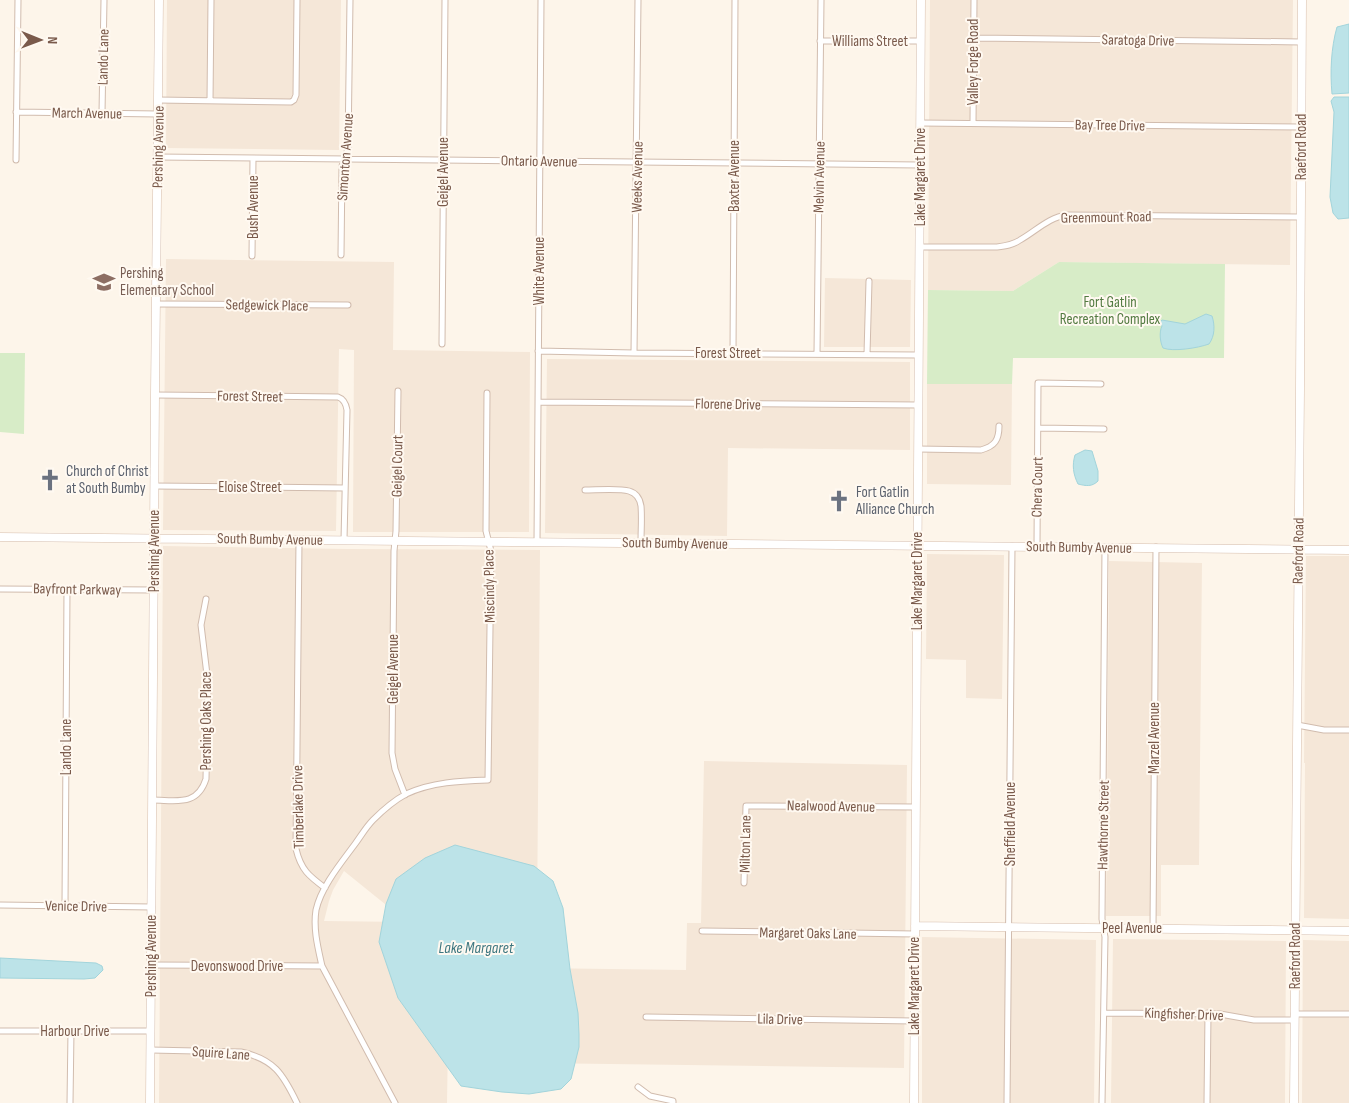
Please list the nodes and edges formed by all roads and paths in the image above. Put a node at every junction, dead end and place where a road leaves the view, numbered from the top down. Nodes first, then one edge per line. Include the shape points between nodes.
1 (18, 0) edge
2 (104, 0) edge
3 (159, 0) edge
4 (211, 0) edge
5 (297, 0) edge
6 (350, 0) edge
7 (445, 0) edge
8 (541, 0) edge
9 (638, 0) edge
10 (734, 0) edge
11 (820, 0) edge
12 (921, 0) edge
13 (974, 0) edge
14 (1302, 0) edge
15 (974, 38) junction
16 (820, 41) junction
17 (920, 41) junction
18 (1302, 42) junction
19 (158, 100) junction
20 (210, 101) junction
21 (16, 112) junction
22 (102, 113) junction
23 (158, 114) junction
24 (920, 123) junction
25 (973, 123) junction
26 (1301, 127) junction
27 (158, 157) junction
28 (253, 158) junction
29 (345, 158) junction
30 (443, 159) junction
31 (16, 160) dead end
32 (540, 161) junction
33 (637, 162) junction
34 (734, 162) junction
35 (819, 164) junction
36 (919, 165) junction
37 (1300, 217) junction
38 (919, 246) junction
39 (341, 255) dead end
40 (252, 256) dead end
41 (869, 281) dead end
42 (156, 304) junction
43 (348, 305) dead end
44 (442, 344) dead end
45 (538, 351) junction
46 (634, 353) junction
47 (733, 353) junction
48 (817, 354) junction
49 (867, 354) junction
50 (918, 355) junction
51 (1101, 384) dead end
52 (398, 391) dead end
53 (487, 392) dead end
54 (155, 395) junction
55 (538, 402) junction
56 (918, 406) junction
57 (999, 426) dead end
58 (1038, 428) junction
59 (1104, 429) dead end
60 (918, 449) junction
61 (154, 486) junction
62 (345, 488) junction
63 (585, 490) dead end
64 (0, 537) edge
65 (154, 538) junction
66 (299, 540) junction
67 (344, 540) junction
68 (395, 540) junction
69 (488, 542) junction
70 (537, 542) junction
71 (641, 542) junction
72 (917, 546) junction
73 (1012, 546) junction
74 (1037, 546) junction
75 (1105, 547) junction
76 (1156, 547) junction
77 (1298, 549) junction
78 (1349, 550) edge
79 (0, 589) edge
80 (67, 589) junction
81 (154, 590) junction
82 (206, 599) dead end
83 (1296, 725) junction
84 (1349, 730) edge
85 (405, 795) junction
86 (152, 800) junction
87 (746, 806) joint
88 (915, 807) junction
89 (744, 883) dead end
90 (325, 888) junction
91 (0, 905) edge
92 (65, 905) junction
93 (152, 907) junction
94 (915, 926) junction
95 (1010, 927) junction
96 (1104, 928) junction
97 (1153, 928) junction
98 (1295, 930) junction
99 (1349, 930) edge
100 (702, 931) dead end
101 (915, 934) junction
102 (151, 965) junction
103 (322, 966) junction
104 (1104, 1012) junction
105 (1208, 1013) junction
106 (1349, 1014) edge
107 (646, 1017) dead end
108 (1294, 1017) junction
109 (914, 1021) junction
110 (0, 1030) edge
111 (71, 1031) junction
112 (151, 1031) junction
113 (151, 1050) junction
114 (638, 1087) dead end
115 (70, 1103) edge
116 (150, 1103) edge
117 (297, 1103) edge
118 (395, 1103) edge
119 (673, 1103) edge
120 (914, 1103) edge
121 (1007, 1103) edge
122 (1102, 1103) edge
123 (1207, 1103) edge
124 (1294, 1103) edge

1 - 21 street
2 - 22 street, Lando Lane
3 - 19 street, Pershing Avenue
4 - 20 street
5 - 20 street via 294,100
6 - 29 street, Simonton Avenue via 348,149
7 - 30 street, Geigel Avenue
8 - 32 street, White Avenue
9 - 33 street, Weeks Avenue
10 - 34 street, Baxter Avenue
11 - 16 street, Melvin Avenue
12 - 17 street, Lake Margaret Drive
13 - 15 street, Valley Forge Road
14 - 18 street, Raeford Road
15 - 18 street, Saratoga Drive
15 - 25 street, Valley Forge Road
16 - 17 street, Williams Street
16 - 35 street, Melvin Avenue
17 - 24 street, Lake Margaret Drive
18 - 26 street, Raeford Road
19 - 20 street
19 - 23 street, Pershing Avenue
21 - 22 street, March Avenue
21 - 31 street
22 - 23 street, March Avenue
23 - 27 street, Pershing Avenue
24 - 25 street, Bay Tree Drive
24 - 36 street, Lake Margaret Drive
25 - 26 street, Bay Tree Drive
26 - 37 street, Raeford Road
27 - 28 street, Ontario Avenue
27 - 42 street, Pershing Avenue
28 - 29 street, Ontario Avenue
28 - 40 street, Bush Avenue
29 - 30 street, Ontario Avenue
29 - 39 street, Simonton Avenue via 342,166
30 - 32 street, Ontario Avenue
30 - 44 street, Geigel Avenue
32 - 33 street, Ontario Avenue
32 - 45 street, White Avenue
33 - 34 street, Ontario Avenue
33 - 46 street, Weeks Avenue
34 - 35 street, Ontario Avenue
34 - 47 street, Baxter Avenue
35 - 36 street, Ontario Avenue
35 - 48 street, Melvin Avenue
36 - 38 street, Lake Margaret Drive
37 - 38 street, Greenmount Road via 1067,215 1052,219 1009,245
37 - 77 street, Raeford Road
38 - 50 street, Lake Margaret Drive
41 - 49 street
42 - 43 street, Sedgewick Place
42 - 54 street, Pershing Avenue
45 - 46 street, Forest Street
45 - 55 street, White Avenue
46 - 47 street, Forest Street
47 - 48 street, Forest Street
48 - 49 street, Forest Street
49 - 50 street, Forest Street
50 - 56 street, Lake Margaret Drive
51 - 58 street, Chera Court via 1038,383
52 - 68 street, Geigel Court
53 - 69 street, Miscindy Place
54 - 61 street, Pershing Avenue
54 - 62 street, Forest Street via 341,398 347,410
55 - 56 street, Florene Drive
55 - 70 street, White Avenue
56 - 60 street, Lake Margaret Drive
57 - 60 street via 996,442 982,450
58 - 59 street
58 - 74 street, Chera Court
60 - 72 street, Lake Margaret Drive
61 - 62 street, Eloise Street
61 - 65 street, Pershing Avenue
62 - 67 street
63 - 71 street via 623,490 636,494 641,506
64 - 65 street, South Bumby Avenue
65 - 66 street, South Bumby Avenue
65 - 81 street, Pershing Avenue
66 - 67 street, South Bumby Avenue
66 - 90 street, Timberlake Drive via 296,850 309,876
67 - 68 street, South Bumby Avenue
68 - 69 street, South Bumby Avenue
68 - 85 street, Geigel Avenue via 392,753
69 - 70 street, South Bumby Avenue
69 - 85 street, Miscindy Place via 491,551 488,780 446,782
70 - 71 street, South Bumby Avenue
71 - 72 street, South Bumby Avenue
72 - 73 street, South Bumby Avenue
72 - 88 street, Lake Margaret Drive
73 - 74 street, South Bumby Avenue
73 - 95 street, Sheffield Avenue
74 - 75 street, South Bumby Avenue
75 - 76 street, South Bumby Avenue
75 - 96 street, Hawthorne Street
76 - 77 street, South Bumby Avenue
76 - 97 street, Marzel Avenue
77 - 78 street, South Bumby Avenue
77 - 83 street, Raeford Road
79 - 80 street, Bayfront Parkway
80 - 81 street, Bayfront Parkway
80 - 92 street, Lando Lane
81 - 86 street, Pershing Avenue
82 - 86 street, Pershing Oaks Place via 201,626 208,683 206,779 199,793 192,798
83 - 84 street
83 - 98 street, Raeford Road
85 - 90 street via 372,820
86 - 93 street, Pershing Avenue
87 - 88 street, Nealwood Avenue
87 - 89 street, Milton Lane
88 - 94 street, Lake Margaret Drive
90 - 103 street via 318,903 316,922
91 - 92 street, Venice Drive
92 - 93 street, Venice Drive
93 - 102 street, Pershing Avenue
94 - 95 street, Peel Avenue
94 - 101 street, Lake Margaret Drive
95 - 96 street, Peel Avenue
95 - 121 street, Sheffield Avenue
96 - 97 street, Peel Avenue
96 - 104 street, Hawthorne Street
97 - 98 street, Peel Avenue
98 - 99 street, Peel Avenue
98 - 108 street, Raeford Road
100 - 101 street, Margaret Oaks Lane
101 - 109 street, Lake Margaret Drive
102 - 103 street, Devonswood Drive
102 - 112 street, Pershing Avenue
103 - 118 street
104 - 105 street, Kingfisher Drive
104 - 122 street, Hawthorne Street
105 - 108 street, Kingfisher Drive via 1254,1020
105 - 123 street
106 - 108 street, Kingfisher Drive
107 - 109 street, Lila Drive
108 - 124 street, Raeford Road
109 - 120 street, Lake Margaret Drive
110 - 111 street, Harbour Drive
111 - 112 street, Harbour Drive
111 - 115 street
112 - 113 street, Pershing Avenue
113 - 116 street, Pershing Avenue
113 - 117 street, Squire Lane via 252,1054 274,1066
114 - 119 street via 650,1096

